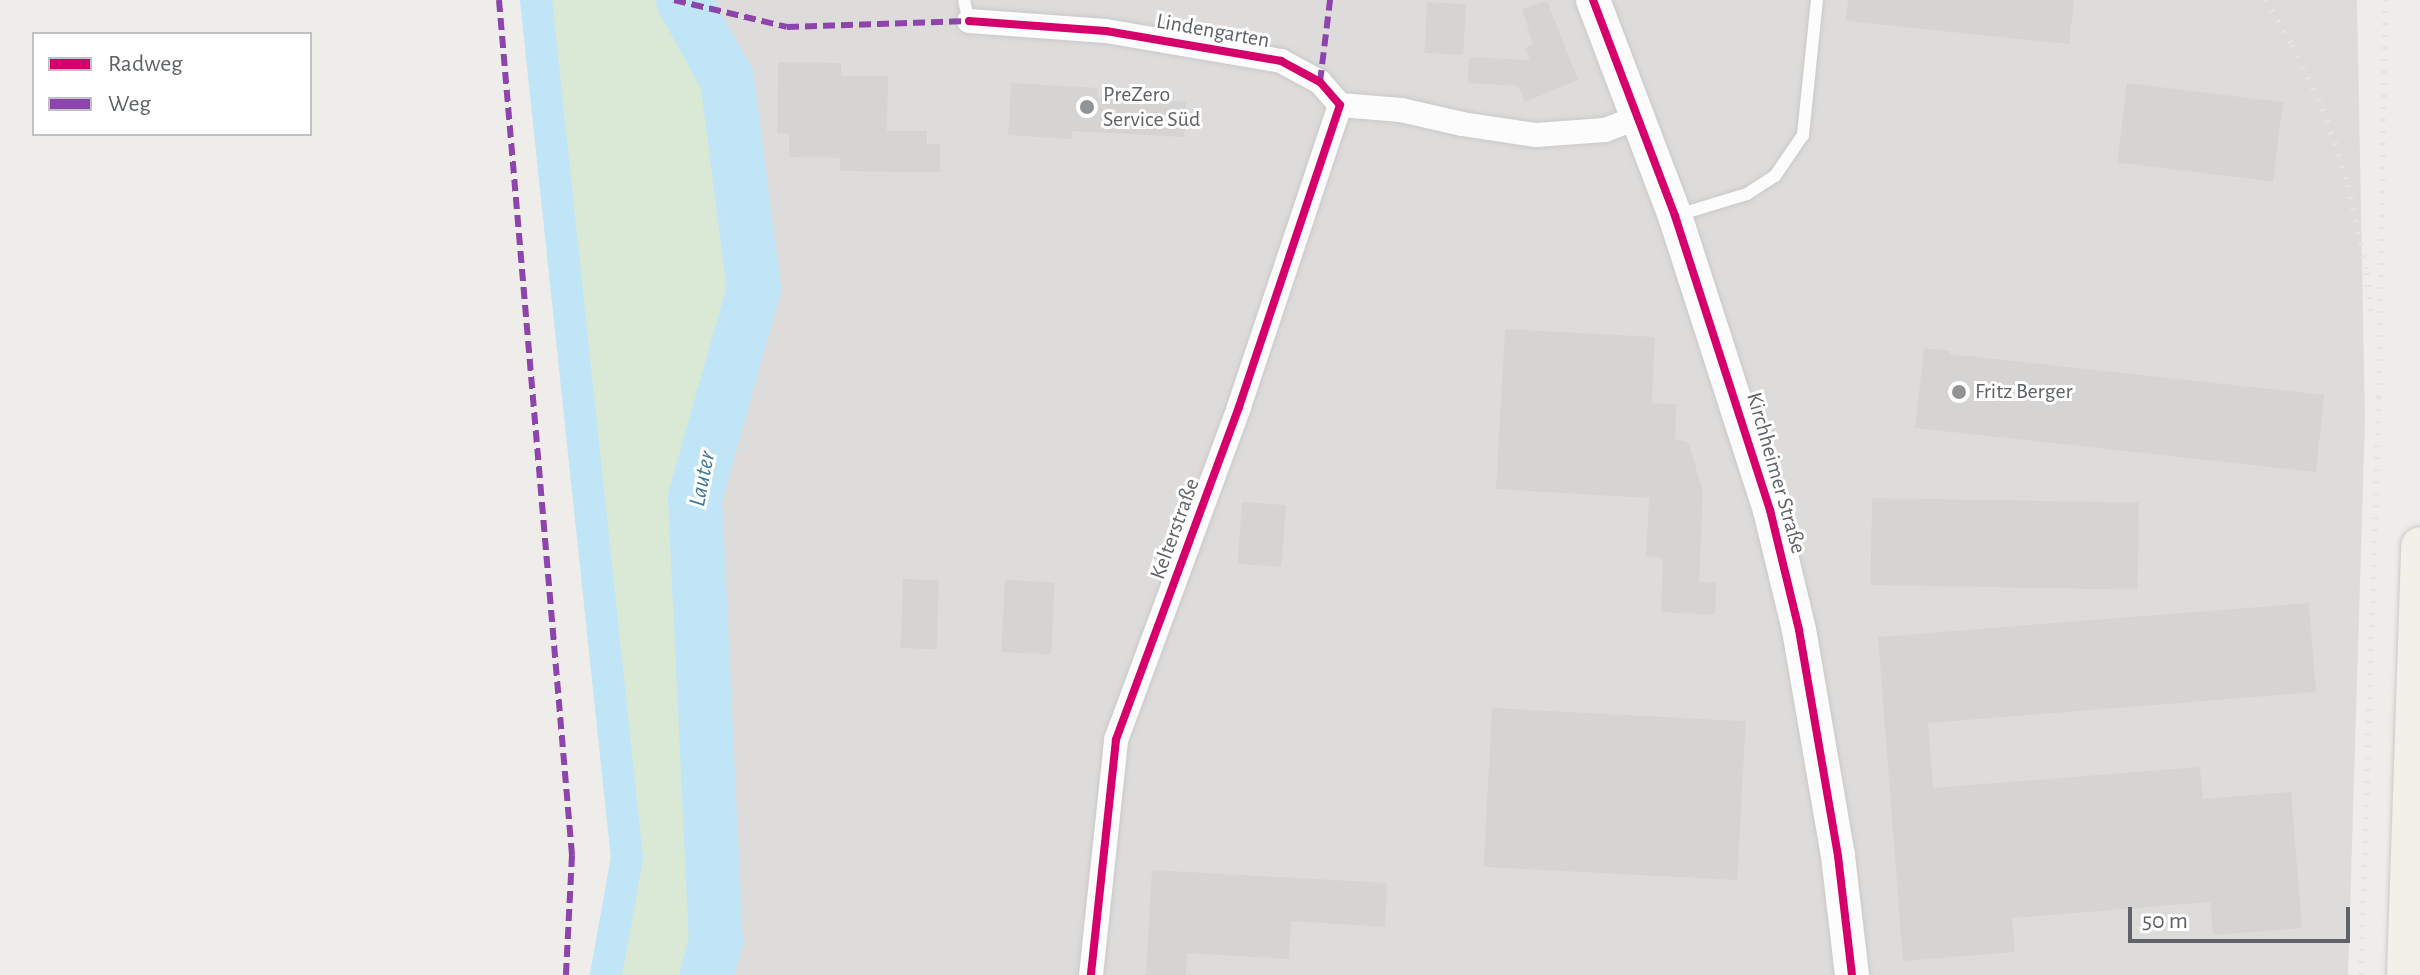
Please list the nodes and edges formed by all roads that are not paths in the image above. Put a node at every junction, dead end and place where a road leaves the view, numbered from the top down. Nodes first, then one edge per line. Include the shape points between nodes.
1 (1593, 0) edge
2 (1817, 0) edge
3 (967, 10) edge
4 (1340, 105) junction
5 (1639, 117) junction
6 (1675, 216) junction
7 (2420, 546) edge
8 (2419, 590) edge
9 (1091, 975) edge
10 (1852, 975) edge
11 (2406, 975) edge

1 - 5 street, Kirchheimer Straße
2 - 6 lane via 1803,135 1775,176 1757,188
3 - 4 street, Lindengarten via 1281,61 1320,82
4 - 5 street via 1401,110 1536,135 1605,130
4 - 9 street, Kelterstraße via 1239,407 1116,740
5 - 6 street, Kirchheimer Straße
6 - 10 street, Kirchheimer Straße via 1770,510 1799,630 1838,856
7 - 8 main road
8 - 11 main road

